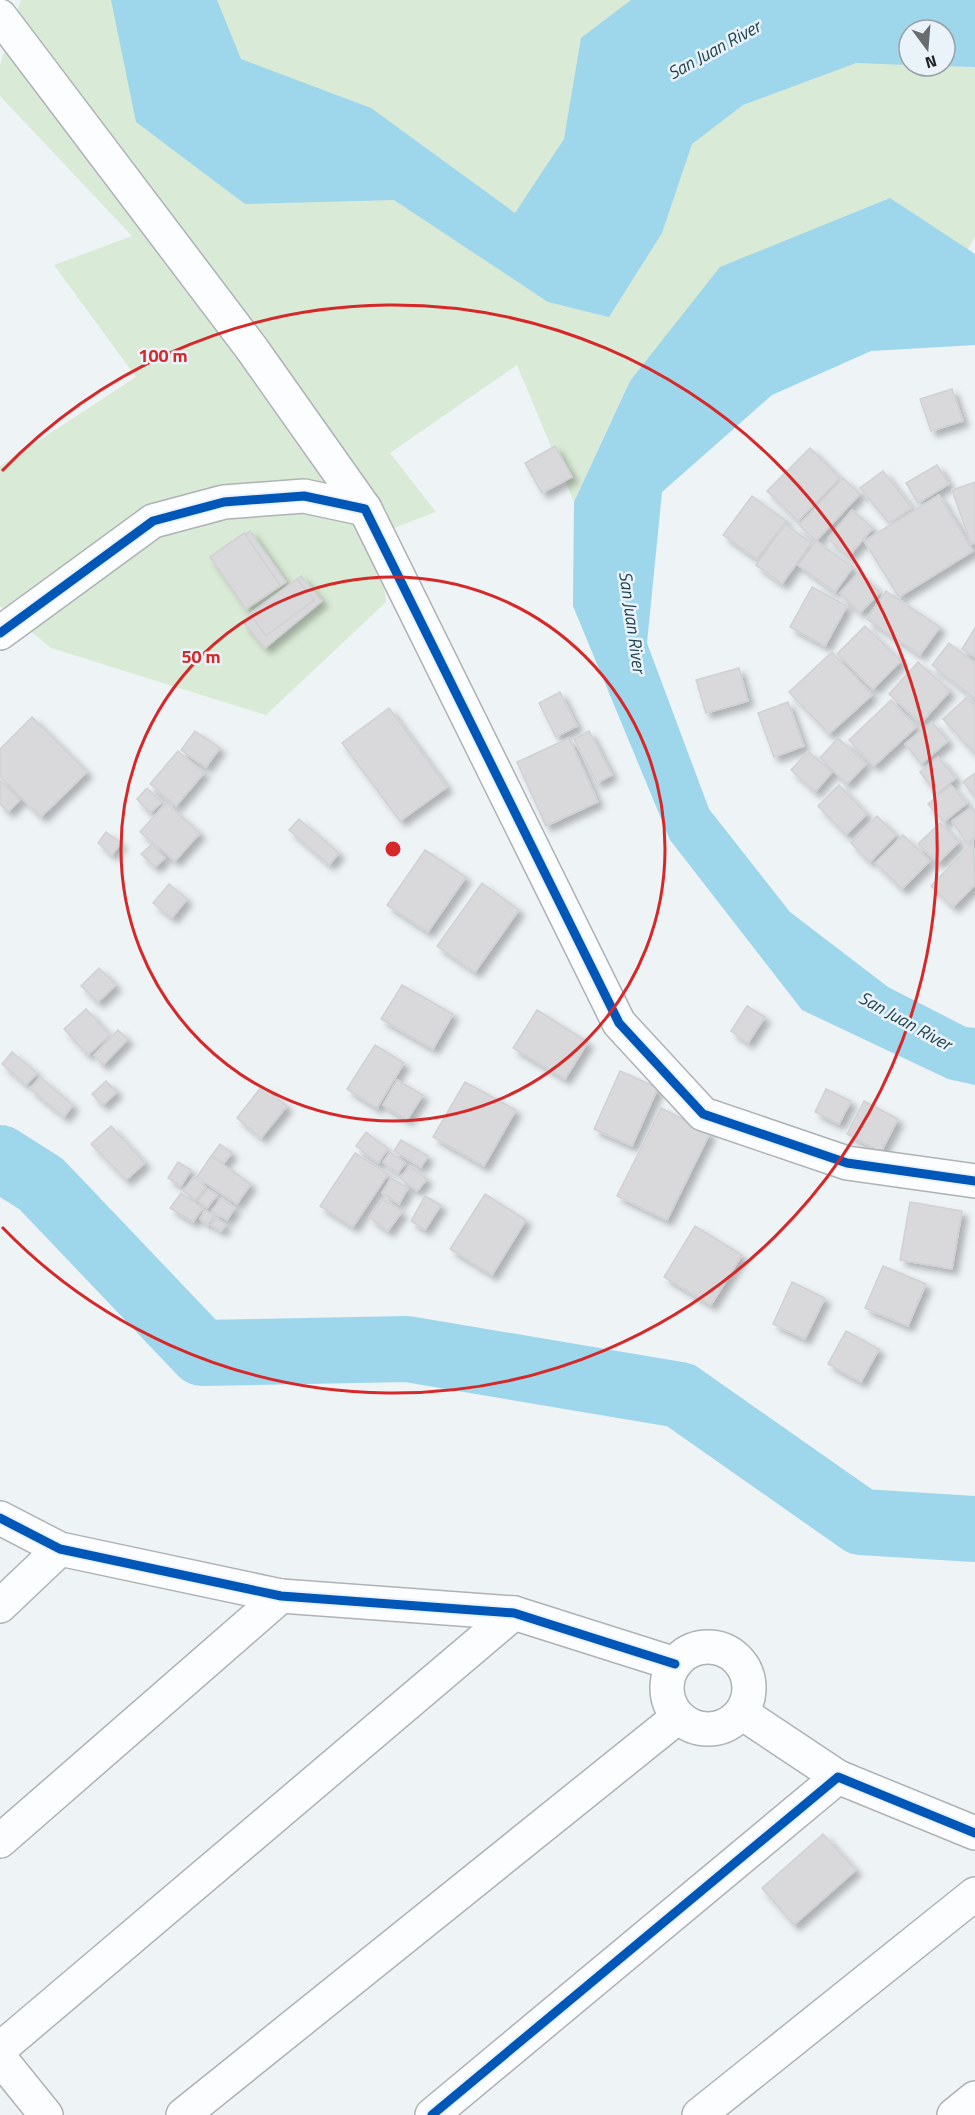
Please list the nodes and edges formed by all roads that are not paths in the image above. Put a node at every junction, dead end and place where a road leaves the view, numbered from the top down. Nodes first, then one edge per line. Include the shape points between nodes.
1 (0, 16) edge
2 (365, 509) junction
3 (0, 633) edge
4 (975, 1180) edge
5 (0, 1518) edge
6 (60, 1549) junction
7 (280, 1596) junction
8 (0, 1606) edge
9 (514, 1613) junction
10 (675, 1664) junction
11 (742, 1713) junction
12 (678, 1717) junction
13 (838, 1777) junction
14 (975, 1833) edge
15 (0, 1841) edge
16 (975, 1894) edge
17 (0, 2049) edge
18 (0, 2058) edge
19 (975, 2098) edge
20 (46, 2115) edge
21 (183, 2115) edge
22 (432, 2115) edge
23 (699, 2115) edge
24 (954, 2115) edge

1 - 2 street via 252,349
2 - 3 street via 304,496 225,502 153,521
2 - 4 street via 619,1023 703,1114 847,1162
5 - 6 street
6 - 7 street
6 - 8 street
7 - 9 street
7 - 15 street
9 - 10 street
9 - 17 street
10 - 11 street via 699,1648 713,1647 733,1656 746,1671 750,1686
10 - 12 street via 668,1677 667,1691
11 - 12 street via 732,1723 704,1730
11 - 13 street
12 - 21 street
13 - 14 street
13 - 22 street
16 - 23 street
18 - 20 street
19 - 24 street

